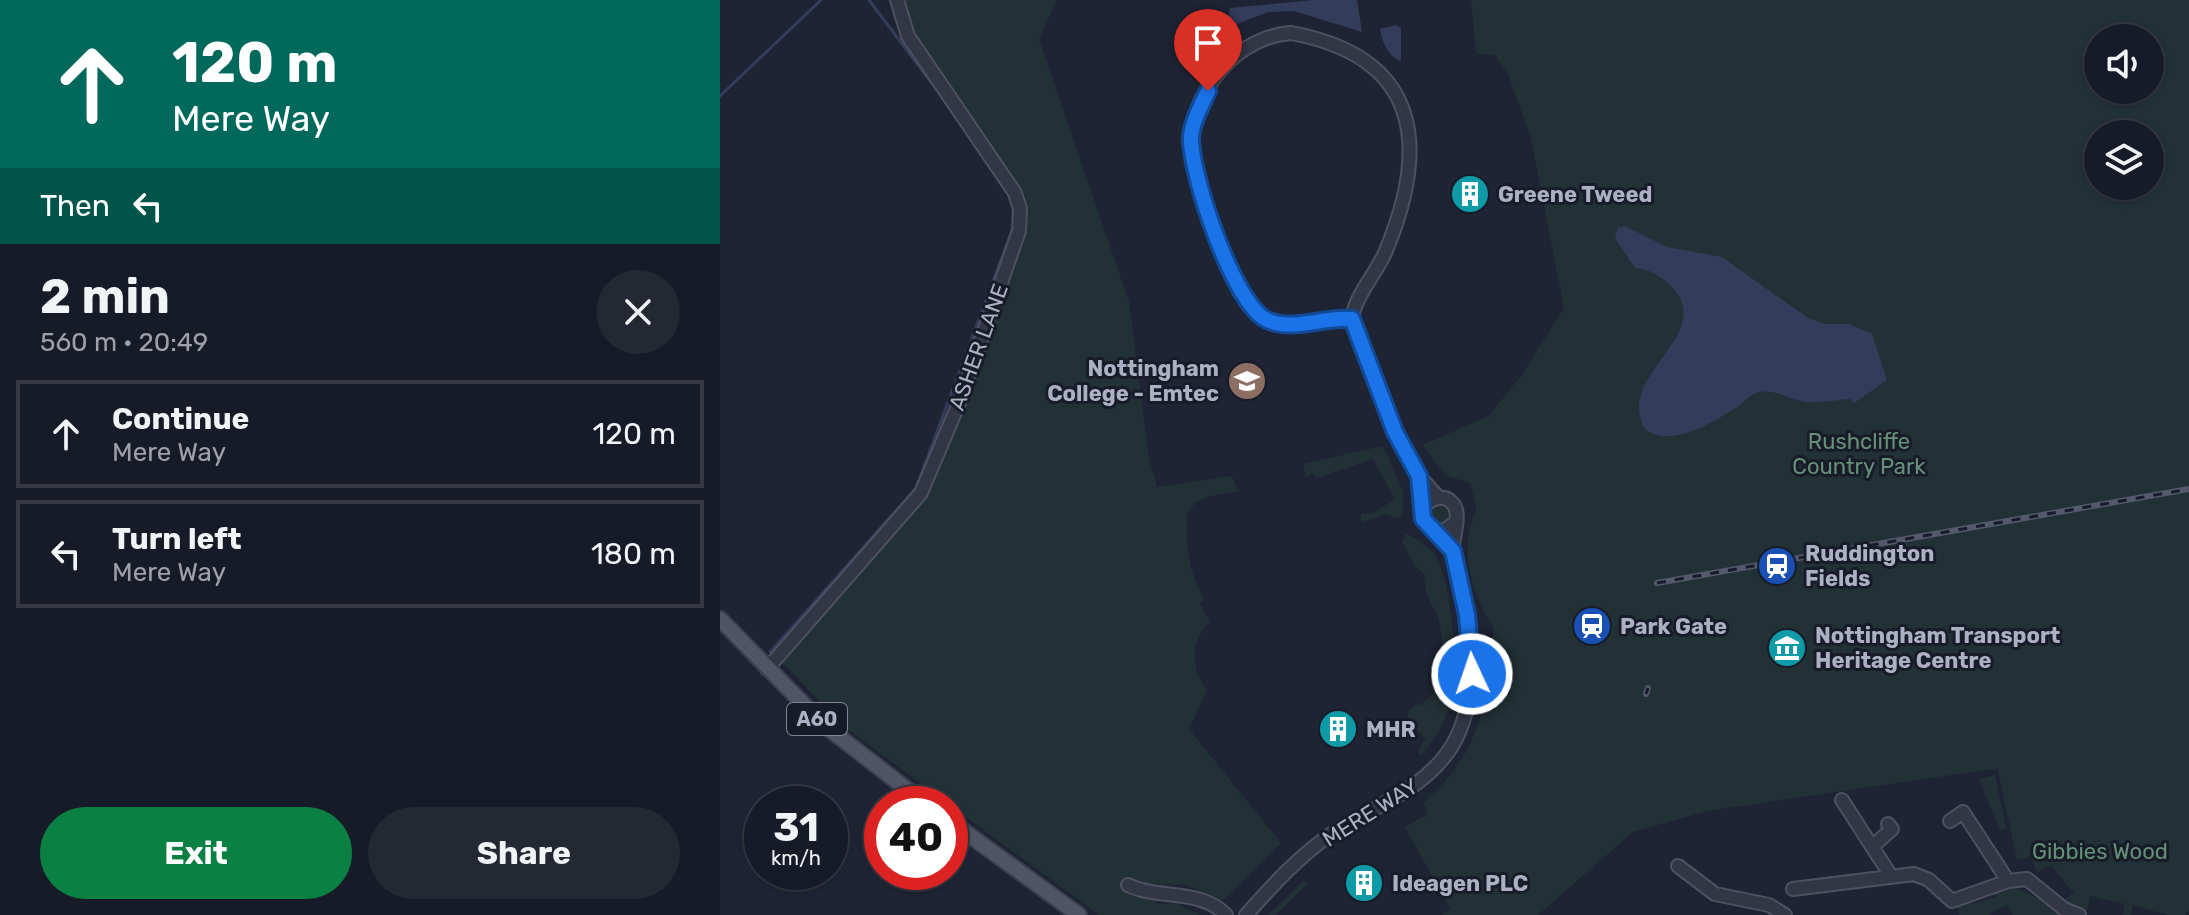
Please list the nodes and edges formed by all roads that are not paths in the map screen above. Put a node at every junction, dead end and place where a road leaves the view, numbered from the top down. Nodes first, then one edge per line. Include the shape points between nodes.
1 (897, 0) edge
2 (1352, 319) junction
3 (1419, 476) junction
4 (1439, 498) junction
5 (1424, 506) junction
6 (1453, 524) junction
7 (1438, 531) junction
8 (1453, 551) junction
9 (720, 619) edge
10 (767, 669) junction
11 (902, 786) edge
12 (1842, 800) dead end
13 (1950, 821) dead end
14 (1888, 824) dead end
15 (968, 834) edge
16 (1873, 846) junction
17 (1678, 866) dead end
18 (1891, 876) junction
19 (2008, 881) junction
20 (1128, 885) dead end
21 (1793, 889) dead end
22 (1952, 901) junction
23 (1079, 915) edge
24 (1226, 915) edge
25 (1246, 915) edge
26 (1785, 915) edge
27 (1952, 915) edge
28 (2079, 915) edge

1 - 10 street, ASHER LANE via 908,36 1015,193 1019,231 925,486
2 - 2 street via 1279,324 1256,313 1241,294 1205,201 1191,146 1196,119 1224,66 1267,36 1310,37 1377,68 1410,127 1412,151 1398,217
2 - 3 street via 1395,432
3 - 4 street
3 - 5 street
4 - 5 street
4 - 6 street via 1454,506
5 - 7 street via 1426,525
6 - 7 street
6 - 8 street, MERE WAY
7 - 8 street, MERE WAY
8 - 25 street, MERE WAY via 1467,615 1472,674 1464,716 1451,746 1416,785 1338,830 1297,861
9 - 10 main road, A60
10 - 11 main road, A60 via 843,741
12 - 16 street
13 - 19 street via 1963,812
14 - 16 street via 1890,834
15 - 23 main road
16 - 18 street
17 - 26 street via 1715,894 1769,905
18 - 21 street
18 - 22 street via 1914,874 1929,880
19 - 22 street
19 - 28 street via 2027,879
20 - 24 street via 1209,902
22 - 27 street

